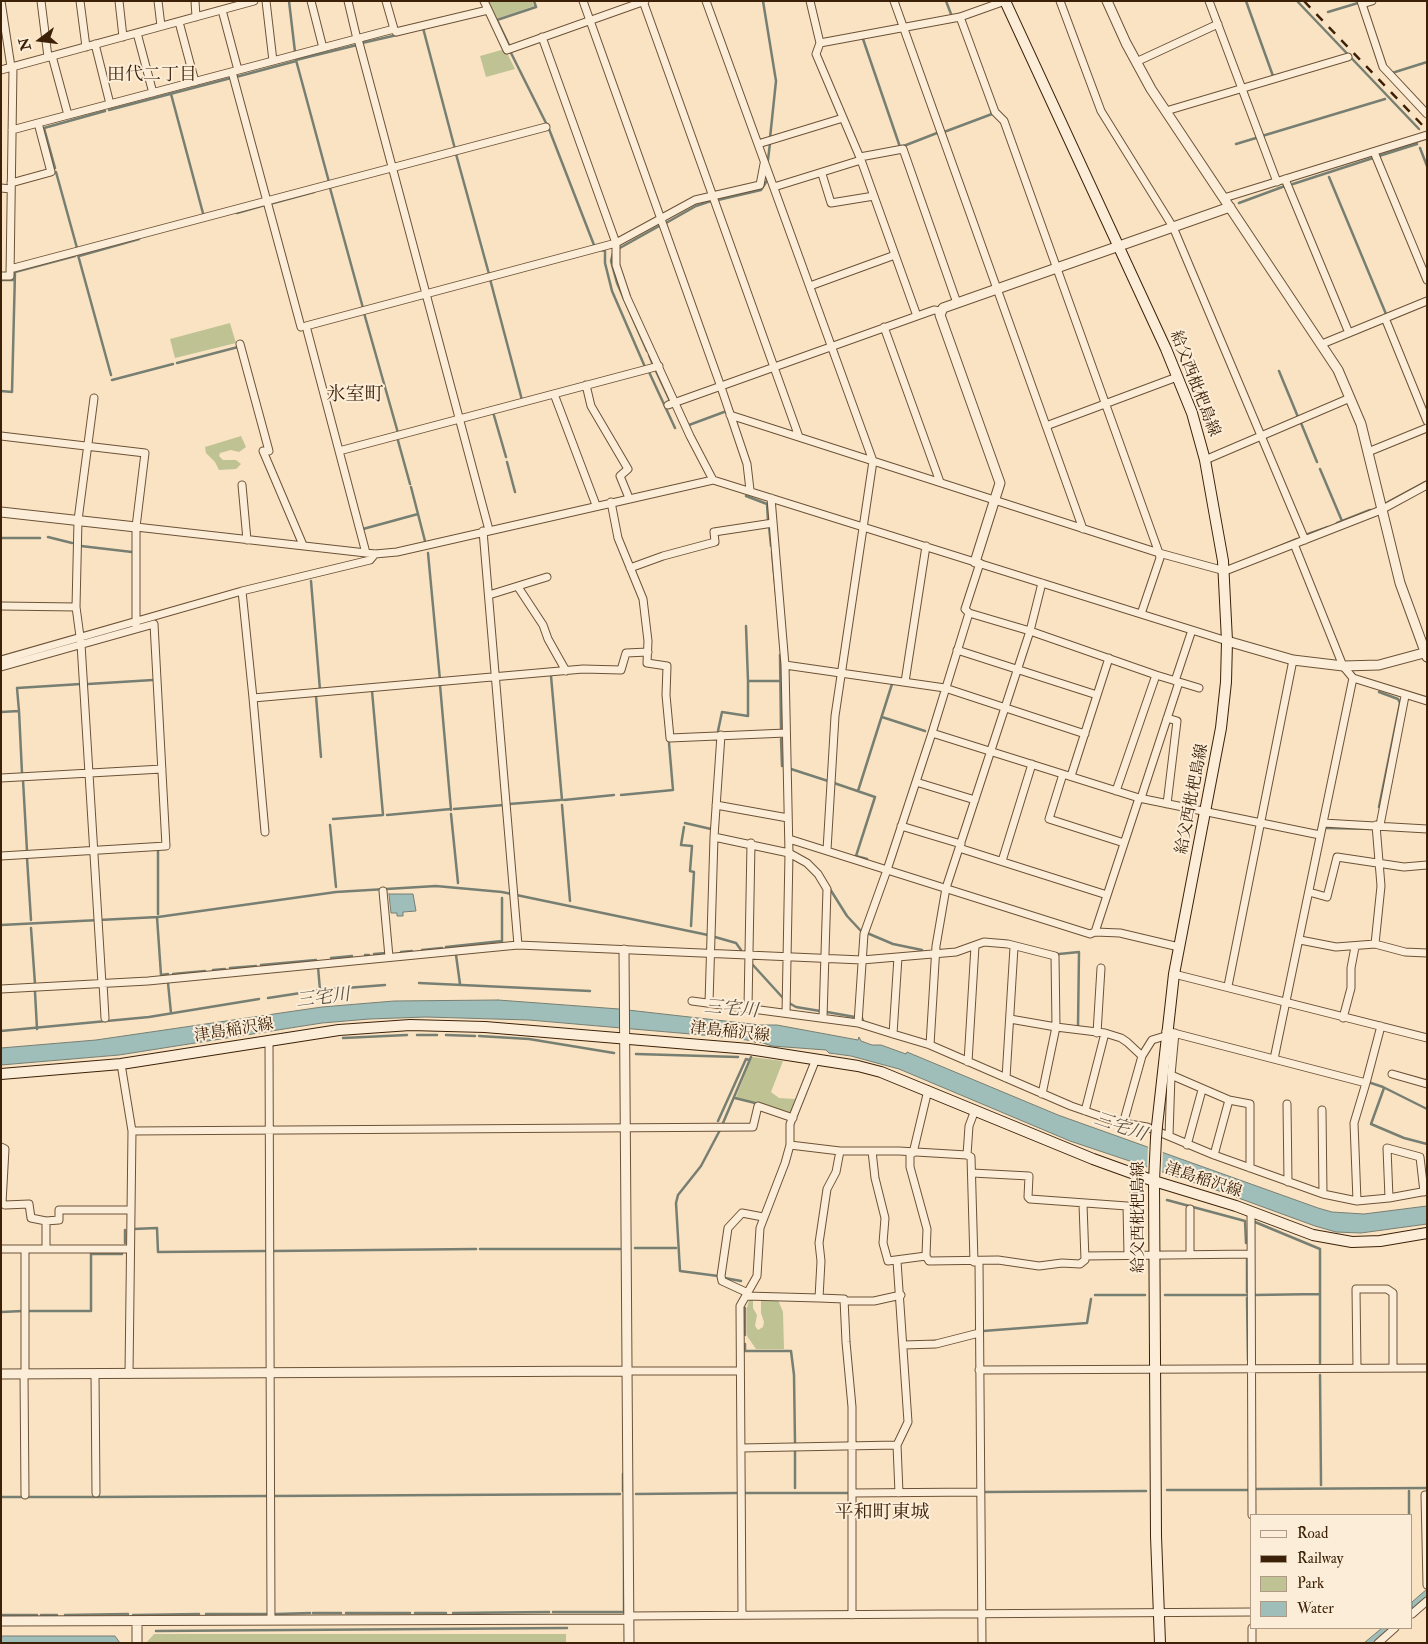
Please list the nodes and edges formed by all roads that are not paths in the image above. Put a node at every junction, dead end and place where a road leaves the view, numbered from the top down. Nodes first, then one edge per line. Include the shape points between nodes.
1 (1, 1) edge
2 (40, 1) edge
3 (80, 1) edge
4 (118, 1) edge
5 (158, 1) edge
6 (195, 1) edge
7 (254, 1) edge
8 (266, 1) edge
9 (310, 1) edge
10 (348, 1) edge
11 (386, 1) edge
12 (484, 1) edge
13 (583, 1) edge
14 (644, 1) edge
15 (706, 1) edge
16 (810, 1) edge
17 (894, 1) edge
18 (1005, 1) edge
19 (1060, 1) edge
20 (1107, 1) edge
21 (1209, 1) edge
22 (1372, 1) edge
23 (1362, 3) edge
24 (231, 4) edge
25 (222, 10) junction
26 (488, 10) junction
27 (196, 17) junction
28 (960, 17) junction
29 (590, 20) junction
30 (179, 22) junction
31 (1218, 24) junction
32 (161, 26) junction
33 (903, 28) junction
34 (394, 29) junction
35 (138, 33) junction
36 (123, 37) junction
37 (542, 38) junction
38 (358, 39) junction
39 (820, 43) junction
40 (95, 44) junction
41 (86, 47) junction
42 (322, 48) junction
43 (50, 57) junction
44 (1348, 57) dead end
45 (273, 61) junction
46 (1136, 62) junction
47 (12, 67) junction
48 (1, 70) edge
49 (235, 71) junction
50 (195, 82) junction
51 (1242, 89) junction
52 (153, 93) junction
53 (110, 104) junction
54 (1166, 111) junction
55 (1427, 114) edge
56 (68, 115) junction
57 (843, 118) junction
58 (38, 123) junction
59 (546, 127) dead end
60 (12, 130) junction
61 (1425, 138) edge
62 (758, 144) junction
63 (1374, 152) junction
64 (860, 159) junction
65 (764, 162) junction
66 (393, 168) junction
67 (822, 174) junction
68 (1285, 179) junction
69 (1277, 182) junction
70 (11, 186) junction
71 (774, 187) junction
72 (1, 188) edge
73 (713, 195) junction
74 (874, 196) junction
75 (1224, 198) junction
76 (267, 202) junction
77 (1230, 207) junction
78 (660, 219) junction
79 (1173, 227) junction
80 (616, 243) junction
81 (1118, 246) junction
82 (895, 255) junction
83 (1057, 268) junction
84 (10, 269) junction
85 (1, 276) edge
86 (1427, 280) edge
87 (810, 286) junction
88 (998, 288) junction
89 (427, 294) junction
90 (1427, 301) edge
91 (957, 303) junction
92 (941, 311) junction
93 (917, 316) junction
94 (1385, 318) junction
95 (301, 327) dead end
96 (884, 327) junction
97 (1349, 333) junction
98 (240, 344) dead end
99 (1322, 344) junction
100 (832, 346) junction
101 (659, 366) junction
102 (775, 367) junction
103 (1178, 377) junction
104 (586, 385) junction
105 (721, 387) junction
106 (554, 394) junction
107 (94, 398) dead end
108 (1350, 398) junction
109 (676, 403) junction
110 (1106, 404) junction
111 (668, 405) dead end
112 (730, 415) junction
113 (460, 419) junction
114 (1427, 421) edge
115 (1046, 426) junction
116 (1427, 428) edge
117 (1, 436) edge
118 (799, 437) junction
119 (1262, 437) junction
120 (87, 446) junction
121 (339, 451) junction
122 (1368, 452) junction
123 (1205, 460) junction
124 (873, 461) junction
125 (713, 480) junction
126 (940, 482) junction
127 (242, 485) dead end
128 (1427, 485) edge
129 (750, 490) junction
130 (628, 498) junction
131 (771, 498) junction
132 (996, 501) junction
133 (611, 502) junction
134 (596, 505) junction
135 (1381, 510) junction
136 (1, 512) edge
137 (78, 520) junction
138 (773, 523) junction
139 (865, 526) junction
140 (136, 527) junction
141 (1083, 529) junction
142 (486, 531) junction
143 (247, 540) junction
144 (1305, 540) junction
145 (1294, 544) junction
146 (304, 545) junction
147 (926, 546) junction
148 (366, 553) junction
149 (375, 554) junction
150 (1159, 554) junction
151 (977, 562) junction
152 (630, 568) junction
153 (1224, 571) junction
154 (546, 577) dead end
155 (1042, 583) junction
156 (518, 587) junction
157 (243, 593) junction
158 (489, 595) junction
159 (1, 606) edge
160 (76, 607) junction
161 (969, 613) junction
162 (1141, 614) junction
163 (136, 624) junction
164 (1192, 630) junction
165 (1030, 631) junction
166 (80, 641) junction
167 (1227, 641) junction
168 (957, 650) junction
169 (648, 652) junction
170 (1426, 654) edge
171 (1109, 658) junction
172 (1, 660) edge
173 (1293, 660) junction
174 (785, 665) junction
175 (1343, 666) junction
176 (1, 667) edge
177 (1017, 670) junction
178 (566, 671) junction
179 (842, 674) junction
180 (1156, 675) junction
181 (496, 677) junction
182 (1353, 678) junction
183 (1177, 681) junction
184 (905, 682) junction
185 (945, 688) junction
186 (1198, 688) dead end
187 (1097, 695) junction
188 (1405, 696) junction
189 (252, 698) junction
190 (1427, 701) edge
191 (1004, 709) junction
192 (1167, 718) junction
193 (786, 733) junction
194 (932, 733) junction
195 (721, 734) junction
196 (1085, 734) junction
197 (991, 751) junction
198 (1032, 764) junction
199 (162, 769) junction
200 (89, 773) junction
201 (1067, 775) junction
202 (1, 778) edge
203 (916, 782) junction
204 (1116, 790) junction
205 (1140, 798) junction
206 (975, 800) junction
207 (1167, 804) junction
208 (716, 805) junction
209 (1206, 812) junction
210 (788, 818) junction
211 (1261, 823) junction
212 (1323, 823) junction
213 (1378, 825) junction
214 (901, 826) junction
215 (1427, 829) edge
216 (265, 832) dead end
217 (1320, 835) junction
218 (714, 837) junction
219 (789, 838) junction
220 (751, 843) junction
221 (1124, 843) junction
222 (960, 846) junction
223 (94, 849) junction
224 (828, 850) junction
225 (789, 853) junction
226 (1, 856) edge
227 (1002, 861) junction
228 (1380, 864) junction
229 (1427, 865) edge
230 (887, 870) junction
231 (946, 888) junction
232 (383, 891) dead end
233 (1309, 892) junction
234 (1107, 895) junction
235 (1095, 932) junction
236 (1300, 940) junction
237 (1374, 944) junction
238 (518, 945) junction
239 (975, 946) junction
240 (1014, 947) junction
241 (1179, 947) junction
242 (1355, 947) junction
243 (624, 950) junction
244 (711, 952) junction
245 (936, 953) junction
246 (1427, 953) edge
247 (750, 954) junction
248 (787, 956) junction
249 (389, 957) junction
250 (898, 957) junction
251 (826, 958) junction
252 (862, 960) junction
253 (1101, 968) dead end
254 (1174, 974) junction
255 (102, 984) junction
256 (1228, 986) junction
257 (1, 989) edge
258 (692, 1000) dead end
259 (1286, 1002) junction
260 (710, 1003) junction
261 (748, 1008) junction
262 (786, 1012) junction
263 (105, 1018) dead end
264 (823, 1018) junction
265 (1343, 1018) junction
266 (1010, 1019) junction
267 (858, 1023) junction
268 (1381, 1026) junction
269 (1056, 1027) junction
270 (1101, 1033) junction
271 (1169, 1033) junction
272 (893, 1034) junction
273 (625, 1036) junction
274 (1427, 1038) edge
275 (269, 1042) junction
276 (930, 1045) junction
277 (1142, 1056) junction
278 (816, 1058) junction
279 (1274, 1059) junction
280 (968, 1062) junction
281 (120, 1064) junction
282 (1, 1074) edge
283 (1392, 1074) dead end
284 (1171, 1075) junction
285 (1006, 1078) junction
286 (1366, 1083) junction
287 (1427, 1084) edge
288 (928, 1090) junction
289 (1202, 1090) junction
290 (1042, 1094) junction
291 (1229, 1100) junction
292 (1288, 1104) dead end
293 (975, 1110) junction
294 (1085, 1110) junction
295 (1322, 1110) dead end
296 (793, 1118) junction
297 (1123, 1124) junction
298 (626, 1128) junction
299 (269, 1130) junction
300 (132, 1131) junction
301 (1169, 1136) junction
302 (1186, 1145) junction
303 (790, 1146) junction
304 (1, 1147) edge
305 (840, 1151) junction
306 (872, 1151) junction
307 (912, 1153) junction
308 (966, 1155) junction
309 (1214, 1155) junction
310 (1250, 1168) junction
311 (972, 1172) junction
312 (1154, 1178) junction
313 (1288, 1182) junction
314 (1425, 1192) edge
315 (1323, 1194) junction
316 (1389, 1198) junction
317 (1357, 1200) junction
318 (1083, 1204) junction
319 (1190, 1209) dead end
320 (131, 1210) junction
321 (1250, 1212) junction
322 (763, 1217) junction
323 (46, 1221) junction
324 (1427, 1233) edge
325 (1, 1249) edge
326 (25, 1249) junction
327 (46, 1249) junction
328 (130, 1249) junction
329 (1155, 1254) junction
330 (1190, 1254) junction
331 (1251, 1254) junction
332 (1128, 1255) junction
333 (926, 1256) junction
334 (1085, 1256) junction
335 (897, 1261) junction
336 (976, 1262) junction
337 (746, 1295) junction
338 (901, 1295) junction
339 (819, 1298) junction
340 (844, 1301) junction
341 (979, 1333) junction
342 (904, 1345) junction
343 (1358, 1368) junction
344 (1393, 1368) junction
345 (1427, 1368) edge
346 (1156, 1369) junction
347 (1251, 1369) junction
348 (979, 1370) junction
349 (740, 1371) junction
350 (628, 1372) junction
351 (270, 1373) junction
352 (1, 1374) edge
353 (25, 1374) junction
354 (95, 1374) junction
355 (129, 1374) junction
356 (897, 1445) junction
357 (851, 1447) junction
358 (741, 1448) junction
359 (980, 1492) junction
360 (96, 1493) dead end
361 (852, 1493) junction
362 (899, 1493) junction
363 (25, 1494) dead end
364 (1427, 1495) edge
365 (1252, 1514) edge
366 (1427, 1585) edge
367 (1427, 1601) edge
368 (1158, 1612) junction
369 (1250, 1612) edge
370 (1413, 1612) edge
371 (981, 1614) junction
372 (742, 1615) junction
373 (852, 1615) junction
374 (629, 1617) junction
375 (271, 1620) junction
376 (1, 1621) edge
377 (137, 1621) junction
378 (1252, 1629) edge
379 (1394, 1629) edge
380 (137, 1643) edge
381 (629, 1643) edge
382 (982, 1643) edge
383 (1160, 1643) edge
384 (1252, 1643) edge
385 (1378, 1643) edge

1 - 47 street
2 - 43 street
3 - 41 street
4 - 36 street
5 - 32 street
6 - 27 street
7 - 24 street
8 - 45 street
9 - 42 street
10 - 38 street
11 - 34 street
12 - 26 street
13 - 29 street
14 - 29 street
14 - 73 street
15 - 62 street
16 - 39 street
17 - 33 street
18 - 28 street
18 - 81 main road, 給父西枇杷島線
19 - 79 street via 1102,111
20 - 46 street
21 - 31 street
22 - 23 street
23 - 55 street via 1383,67
24 - 25 street
25 - 27 street
25 - 49 street
26 - 34 street via 396,32
26 - 37 street via 507,50
27 - 30 street
28 - 33 street
28 - 83 street via 995,112 1004,121
29 - 37 street
29 - 78 street
30 - 32 street
30 - 50 street
31 - 46 street
31 - 51 street
32 - 35 street
33 - 39 street
33 - 88 street
34 - 38 street
35 - 36 street
35 - 52 street
36 - 40 street
37 - 80 street
38 - 42 street
38 - 66 street
39 - 57 street via 816,54
40 - 41 street
40 - 53 street
41 - 43 street
42 - 45 street
43 - 47 street
43 - 56 street
44 - 51 street
45 - 49 street
46 - 54 street
47 - 48 street
47 - 60 street
49 - 50 street
49 - 76 street
50 - 52 street
51 - 54 street
51 - 69 street
52 - 53 street
53 - 56 street
54 - 75 street
56 - 58 street
57 - 62 street
57 - 64 street
58 - 60 street
58 - 70 street via 51,172
59 - 66 street
60 - 70 street
61 - 63 street
62 - 65 street
63 - 68 street
63 - 86 street
64 - 67 street
64 - 74 street
64 - 91 street via 903,149
65 - 71 street
65 - 73 street via 760,186
66 - 76 street
66 - 89 street
67 - 71 street via 819,172
67 - 74 street via 832,203
68 - 69 street
68 - 97 street
69 - 75 street
70 - 72 street
70 - 84 street
71 - 87 street
73 - 78 street via 695,200
73 - 102 street
74 - 82 street
75 - 77 street
76 - 84 street
76 - 95 street
77 - 79 street
77 - 99 street
78 - 80 street
78 - 105 street
79 - 81 street
79 - 119 street
80 - 89 street
80 - 101 street via 619,278
81 - 83 street
81 - 103 main road, 給父西枇杷島線
82 - 87 street
82 - 93 street
83 - 88 street
83 - 110 street
84 - 85 street via 10,276
87 - 100 street
88 - 91 street
88 - 115 street
89 - 113 street
89 - 121 street via 306,326
90 - 94 street
91 - 92 street
92 - 93 street
92 - 132 street via 1000,483
93 - 96 street
94 - 97 street
94 - 114 street
96 - 100 street
96 - 126 street
97 - 99 street
98 - 146 street via 269,451 263,451
99 - 108 street
100 - 102 street
100 - 124 street
101 - 104 street
101 - 109 street
102 - 105 street
102 - 118 street
103 - 110 street
103 - 123 main road, 給父西枇杷島線
104 - 106 street
104 - 130 street via 591,406 628,470 620,476
105 - 109 street
105 - 112 street
106 - 113 street
106 - 134 street
107 - 120 street
108 - 119 street
108 - 122 street
109 - 111 street
109 - 125 street
110 - 115 street
110 - 150 street
112 - 118 street
112 - 129 street via 747,464
113 - 121 street
113 - 142 street
115 - 141 street
116 - 122 street
117 - 120 street
118 - 124 street
119 - 123 street
119 - 144 street
120 - 137 street
120 - 140 street via 145,454
121 - 148 street
122 - 135 street
123 - 153 main road, 給父西枇杷島線
124 - 126 street
124 - 139 street
125 - 129 street
125 - 130 street
126 - 132 street
127 - 143 street
128 - 135 street
129 - 131 street
130 - 133 street
131 - 138 street
131 - 139 street
132 - 141 street
132 - 151 street
133 - 134 street
133 - 152 street via 618,538
134 - 142 street
135 - 144 street
135 - 170 street via 1400,583
136 - 137 street
137 - 140 street
137 - 160 street
138 - 152 street via 714,532 715,542
138 - 174 street
139 - 147 street
139 - 179 street
140 - 143 street
140 - 163 street
141 - 150 street
142 - 149 street via 397,552
142 - 158 street
143 - 146 street
144 - 145 street
145 - 153 street
145 - 175 street
146 - 148 street
147 - 151 street
147 - 184 street
148 - 149 street
149 - 157 street via 370,560
150 - 153 street
150 - 162 street
151 - 155 street
151 - 161 street via 965,609
152 - 169 street via 643,599
153 - 167 main road, 給父西枇杷島線
154 - 156 street
155 - 162 street
155 - 165 street
156 - 158 street
156 - 178 street via 543,625
157 - 163 street
157 - 189 street
158 - 181 street
159 - 160 street
160 - 166 street
161 - 165 street
161 - 168 street
162 - 164 street
163 - 166 street
163 - 199 street via 154,624
164 - 167 street
164 - 183 street
165 - 171 street
165 - 177 street
166 - 172 street
166 - 176 street
166 - 200 street
167 - 173 street
167 - 209 main road, 給父西枇杷島線 via 1221,728
168 - 177 street
168 - 185 street
169 - 178 street via 626,653 621,670
169 - 195 street via 647,663 667,666 670,738
170 - 175 street via 1379,665
171 - 180 street
171 - 187 street
173 - 175 street
173 - 211 street
174 - 179 street
174 - 193 street
175 - 182 street
177 - 187 street
177 - 191 street
178 - 181 street
179 - 184 street
179 - 224 street via 835,716
180 - 183 street
180 - 204 street
181 - 189 street
181 - 238 street
182 - 188 street
182 - 212 street
183 - 186 street
183 - 192 street
184 - 185 street
185 - 191 street
185 - 194 street
187 - 196 street
188 - 190 street
188 - 213 street
189 - 216 street
191 - 196 street
191 - 197 street
192 - 205 street
192 - 207 street via 1177,721
193 - 195 street
193 - 210 street
194 - 197 street
194 - 203 street
195 - 208 street
196 - 201 street
197 - 198 street
197 - 206 street
198 - 201 street
198 - 227 street
199 - 200 street
199 - 223 street via 166,846
200 - 202 street
200 - 223 street
201 - 204 street
201 - 221 street via 1049,819
203 - 206 street
203 - 214 street
204 - 205 street
205 - 207 street
205 - 221 street
206 - 222 street
207 - 209 street
208 - 210 street
208 - 218 street
209 - 211 street
209 - 241 main road, 給父西枇杷島線
210 - 219 street
211 - 217 street
211 - 256 street
212 - 213 street
212 - 217 street
213 - 215 street
213 - 228 street
214 - 222 street
214 - 230 street
217 - 233 street
218 - 220 street
218 - 244 street
219 - 224 street
219 - 225 street
220 - 225 street
220 - 247 street
221 - 234 street
222 - 227 street
222 - 231 street
223 - 226 street
223 - 255 street
224 - 230 street
225 - 248 street
225 - 251 street via 807,863 827,889
227 - 234 street
228 - 229 street
228 - 233 street via 1336,857 1327,897
228 - 237 street via 1381,886
230 - 231 street
230 - 252 street via 864,934
231 - 235 street via 1090,934
231 - 245 street
232 - 249 street
233 - 236 street
234 - 235 street
235 - 241 street via 1120,933
236 - 242 street
236 - 259 street
237 - 242 street
237 - 246 street via 1405,952
238 - 243 street
238 - 249 street
239 - 240 street via 990,942
239 - 245 street via 956,952
239 - 280 street
240 - 266 street
240 - 269 street via 1056,956
241 - 254 main road, 給父西枇杷島線
242 - 265 street via 1351,988
243 - 244 street
243 - 273 street
244 - 247 street
244 - 260 street
245 - 250 street
245 - 276 street
247 - 248 street
247 - 261 street
248 - 251 street
248 - 262 street
249 - 255 street
250 - 252 street
250 - 272 street
251 - 252 street
251 - 264 street
252 - 267 street
253 - 270 street
254 - 256 street
254 - 271 main road, 給父西枇杷島線
255 - 257 street
255 - 263 street
256 - 259 street
258 - 260 street
259 - 265 street
259 - 279 street
260 - 261 street
261 - 262 street
262 - 264 street
264 - 267 street
265 - 268 street
266 - 269 street
266 - 285 street
267 - 272 street
268 - 274 street
268 - 286 street
269 - 270 street
269 - 290 street
270 - 277 street via 1127,1042
270 - 294 street
271 - 277 street via 1152,1040
271 - 279 street
271 - 284 street
271 - 312 main road, 給父西枇杷島線, bridge
272 - 276 street
273 - 275 main road, 津島稲沢線 via 410,1026 339,1030
273 - 278 main road, 津島稲沢線
273 - 298 street
275 - 281 main road, 津島稲沢線
275 - 299 street
276 - 280 street
277 - 297 street
278 - 288 main road, 津島稲沢線 via 881,1072
278 - 296 street
279 - 286 street
280 - 285 street
281 - 282 main road, 津島稲沢線
281 - 300 street
283 - 287 street
284 - 289 street
284 - 301 street
285 - 290 street
286 - 317 street via 1354,1123
288 - 293 main road, 津島稲沢線
288 - 307 street
289 - 291 street
289 - 302 street
290 - 294 street
291 - 309 street
291 - 310 street via 1250,1104
292 - 313 street
293 - 308 street via 969,1126
293 - 312 main road, 津島稲沢線 via 1041,1139
294 - 297 street
295 - 315 street
296 - 298 street via 758,1106 753,1127
296 - 303 street
297 - 301 street via 1147,1127
298 - 299 street
298 - 350 street
299 - 300 street
299 - 351 street
300 - 320 street
301 - 302 street
302 - 309 street
303 - 305 street
303 - 322 street
304 - 323 street via 5,1149 2,1203 29,1204 31,1218
305 - 306 street
305 - 339 street via 836,1172 827,1189 819,1243 822,1261
306 - 307 street
306 - 335 street via 875,1178 886,1218 883,1243 888,1261
307 - 308 street
307 - 333 street via 910,1167 926,1229
308 - 311 street via 971,1157
309 - 310 street
310 - 313 street
311 - 318 street via 1029,1176 1030,1199
311 - 336 street
312 - 321 main road, 津島稲沢線
312 - 329 main road, 給父西枇杷島線
313 - 315 street
314 - 316 street
314 - 316 street via 1420,1157 1387,1148
315 - 317 street
316 - 317 street
318 - 332 street via 1127,1206
318 - 334 street
319 - 330 street
320 - 323 street via 59,1210 59,1220
320 - 328 street
321 - 324 main road, 津島稲沢線 via 1332,1240 1380,1241
321 - 331 street
322 - 337 street via 758,1240 757,1276
322 - 337 street via 742,1213 728,1228 722,1281
323 - 327 street
325 - 326 street
326 - 327 street
326 - 353 street
327 - 328 street
328 - 355 street
329 - 330 street
329 - 332 street
329 - 346 main road, 給父西枇杷島線
330 - 331 street
331 - 347 street
332 - 334 street
333 - 335 street
333 - 336 street via 929,1261
334 - 336 street via 1080,1264 1039,1266 1008,1261
335 - 338 street
336 - 341 street
337 - 339 street
337 - 349 street via 740,1306
338 - 340 street via 874,1301
338 - 342 street
339 - 340 street
340 - 357 street via 852,1388
341 - 342 street via 936,1344
341 - 348 street
342 - 356 street via 908,1422
343 - 344 street
343 - 344 street via 1356,1289 1387,1289 1393,1293
343 - 347 street
344 - 345 street
346 - 347 street
346 - 348 street
346 - 368 main road, 給父西枇杷島線
347 - 365 street
348 - 359 street
349 - 350 street
349 - 358 street
350 - 351 street
350 - 374 street
351 - 355 street
351 - 375 street
352 - 353 street
353 - 354 street
353 - 363 street
354 - 355 street
354 - 360 street
356 - 357 street
356 - 362 street
357 - 358 street
357 - 361 street
358 - 372 street
359 - 362 street
359 - 371 street
361 - 362 street
361 - 373 street
364 - 366 street
367 - 370 street
368 - 369 street
368 - 371 street
368 - 383 main road, 給父西枇杷島線
371 - 373 street
371 - 382 street
372 - 373 street
372 - 374 street
374 - 375 street
374 - 381 street
375 - 377 street
376 - 377 street
377 - 380 street
378 - 384 street
379 - 385 street

